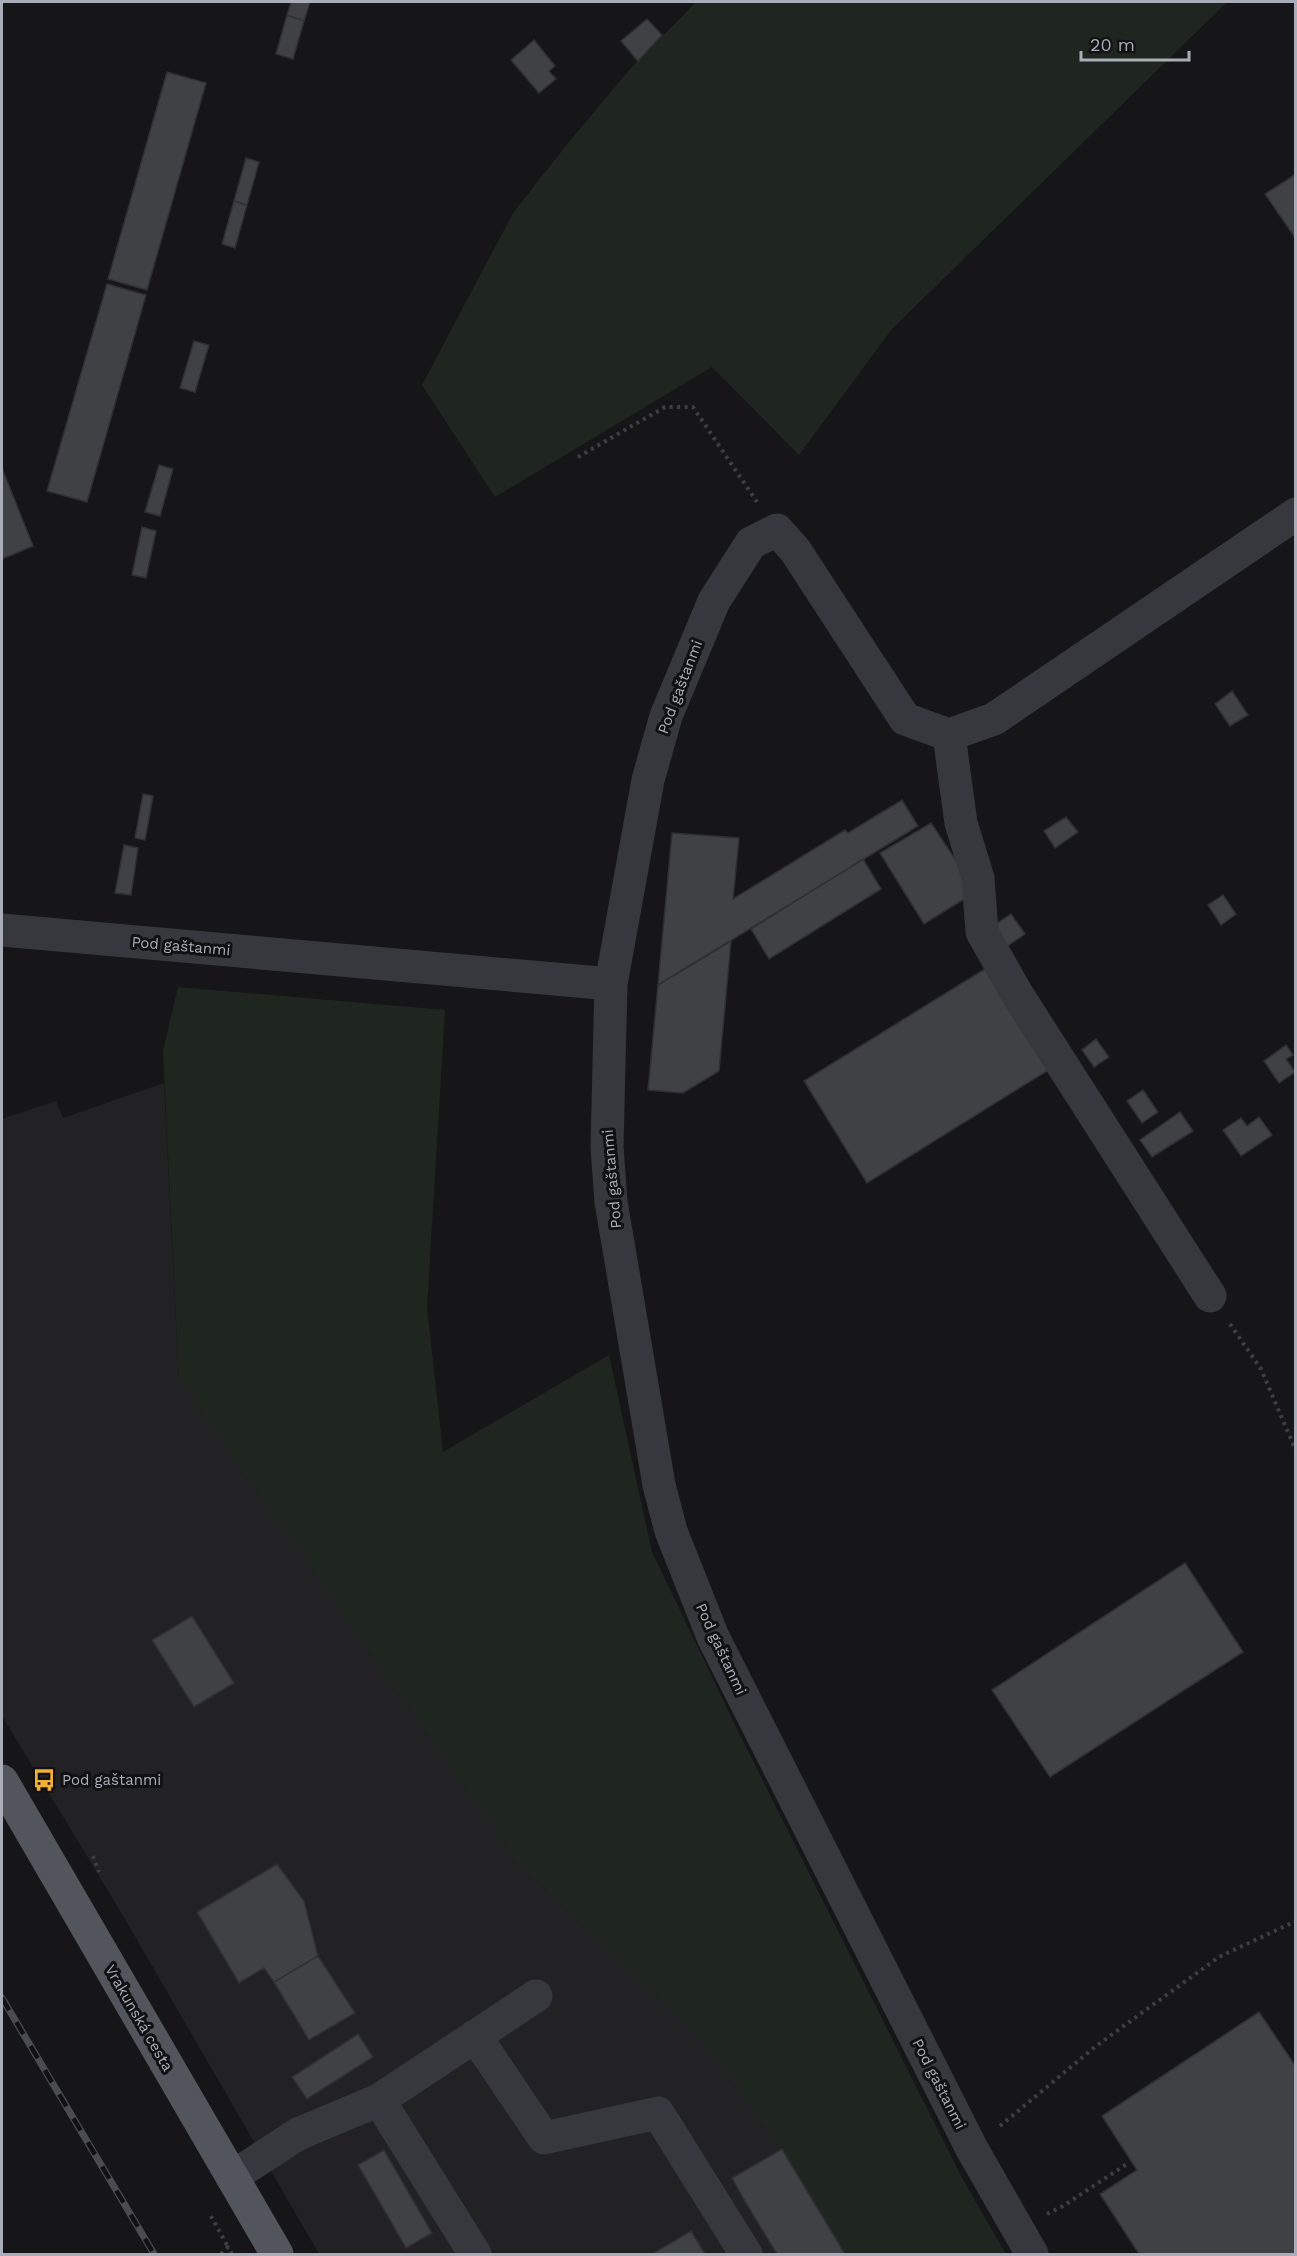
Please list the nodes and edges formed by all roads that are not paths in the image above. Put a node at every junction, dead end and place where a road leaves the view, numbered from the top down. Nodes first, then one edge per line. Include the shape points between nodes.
1 (1296, 514) edge
2 (949, 735) junction
3 (2, 930) edge
4 (611, 984) junction
5 (1210, 1296) road end
6 (2, 1781) edge
7 (536, 1996) dead end
8 (475, 2036) junction
9 (379, 2100) junction
10 (232, 2177) junction
11 (1024, 2241) edge
12 (277, 2254) edge
13 (475, 2254) edge
14 (747, 2254) edge

1 - 2 street via 994,719
2 - 4 street, Pod gaštanmi via 905,719 795,550 764,537 714,601 666,716 648,780
2 - 5 street via 961,823 978,878 982,932 1017,994
3 - 4 street, Pod gaštanmi
4 - 11 street, Pod gaštanmi via 607,1147 611,1202 659,1485 671,1531 713,1637 972,2149
6 - 10 main road, Vrakunská cesta
7 - 8 street
8 - 9 street
8 - 14 street via 544,2138 658,2113
9 - 10 street via 298,2134
9 - 13 street
10 - 12 main road, Vrakunská cesta

